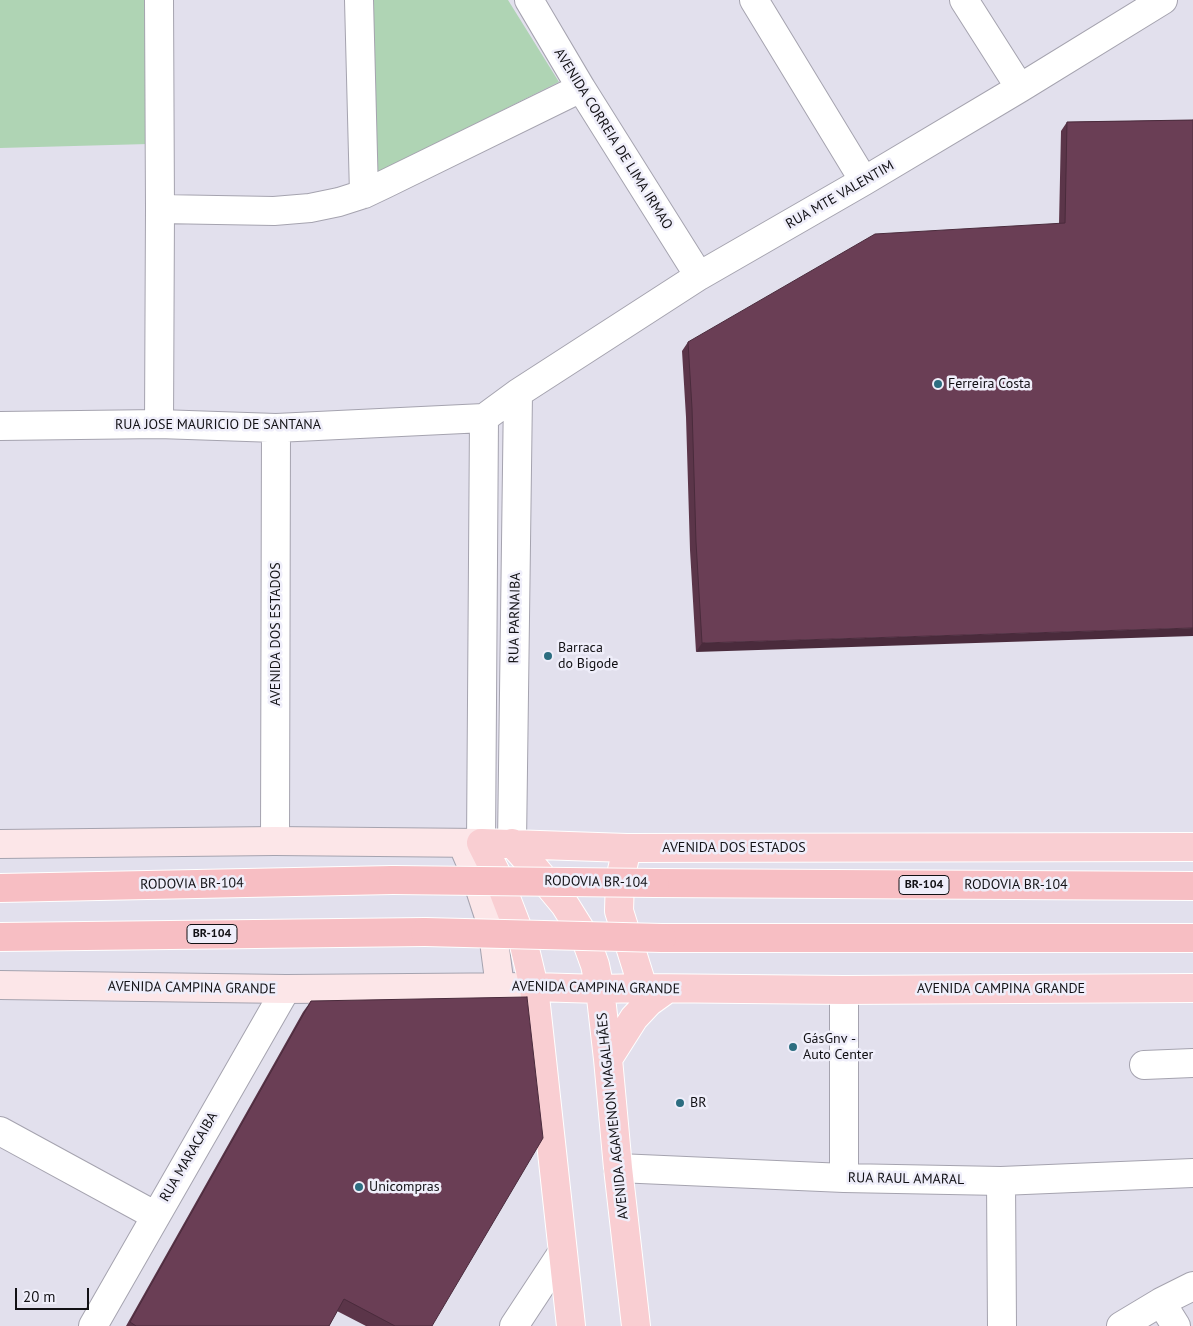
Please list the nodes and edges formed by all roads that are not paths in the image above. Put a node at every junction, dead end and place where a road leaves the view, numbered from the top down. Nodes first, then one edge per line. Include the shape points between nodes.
1 (159, 0) edge
2 (358, 0) edge
3 (529, 0) edge
4 (754, 0) edge
5 (964, 0) edge
6 (1163, 0) edge
7 (581, 88) junction
8 (1020, 88) junction
9 (864, 181) junction
10 (364, 194) junction
11 (160, 209) junction
12 (699, 276) junction
13 (518, 393) junction
14 (484, 418) junction
15 (159, 424) junction
16 (0, 426) edge
17 (276, 428) junction
18 (275, 841) junction
19 (472, 843) junction
20 (512, 843) junction
21 (0, 844) edge
22 (1193, 847) edge
23 (627, 848) junction
24 (1193, 886) edge
25 (0, 888) edge
26 (0, 936) edge
27 (1193, 938) edge
28 (0, 985) edge
29 (500, 987) junction
30 (534, 987) junction
31 (655, 988) junction
32 (1193, 988) edge
33 (286, 989) junction
34 (600, 989) junction
35 (844, 990) junction
36 (608, 1059) junction
37 (1193, 1063) edge
38 (1144, 1065) dead end
39 (0, 1132) edge
40 (618, 1168) junction
41 (1193, 1173) edge
42 (844, 1178) junction
43 (1001, 1181) junction
44 (156, 1216) junction
45 (562, 1253) junction
46 (1193, 1286) edge
47 (1161, 1302) junction
48 (93, 1326) edge
49 (514, 1326) edge
50 (571, 1326) edge
51 (636, 1326) edge
52 (1002, 1326) edge
53 (1121, 1326) edge
54 (1176, 1326) edge

1 - 11 street
2 - 10 street
3 - 7 street, AVENIDA CORREIA DE LIMA IRMAO
4 - 9 street
5 - 8 street
6 - 8 street, RUA MTE VALENTIM
7 - 10 street
7 - 12 street, AVENIDA CORREIA DE LIMA IRMAO
8 - 9 street, RUA MTE VALENTIM
9 - 12 street, RUA MTE VALENTIM
10 - 11 street via 310,208 274,211
11 - 15 street
12 - 13 street, RUA MTE VALENTIM
13 - 14 street
13 - 20 street, RUA PARNAIBA
14 - 17 street, RUA JOSE MAURICIO DE SANTANA
14 - 19 street
15 - 16 street, RUA JOSE MAURICIO DE SANTANA
15 - 17 street, RUA JOSE MAURICIO DE SANTANA
17 - 18 street, AVENIDA DOS ESTADOS
18 - 19 main road, AVENIDA DOS ESTADOS
18 - 21 main road, AVENIDA DOS ESTADOS
19 - 20 main road, AVENIDA DOS ESTADOS
19 - 29 main road via 474,871 492,926
19 - 30 main road via 498,877 524,945
20 - 23 main road, AVENIDA DOS ESTADOS
20 - 34 main road, AVENIDA AGAMENON MAGALHÃES via 564,904 585,937
22 - 23 main road, AVENIDA DOS ESTADOS
23 - 31 main road via 620,879 619,911
24 - 25 highway, RODOVIA BR-104 / BR-104, bridge via 393,880
26 - 27 highway, BR-104, bridge via 425,932 662,938
28 - 33 main road, AVENIDA CAMPINA GRANDE
29 - 30 main road, AVENIDA CAMPINA GRANDE
29 - 33 main road, AVENIDA CAMPINA GRANDE
30 - 34 main road, AVENIDA CAMPINA GRANDE
30 - 45 main road
31 - 34 main road, AVENIDA CAMPINA GRANDE
31 - 35 main road, AVENIDA CAMPINA GRANDE
31 - 36 main road via 649,1002 634,1018
32 - 35 main road, AVENIDA CAMPINA GRANDE
33 - 44 street, RUA MARACAIBA
34 - 36 main road, AVENIDA AGAMENON MAGALHÃES
35 - 42 street
36 - 40 main road, AVENIDA AGAMENON MAGALHÃES
37 - 38 street
39 - 44 street
40 - 42 street, RUA RAUL AMARAL
40 - 51 main road, AVENIDA AGAMENON MAGALHÃES
41 - 43 street, RUA RAUL AMARAL
42 - 43 street, RUA RAUL AMARAL
43 - 52 street
44 - 48 street, RUA MARACAIBA
45 - 49 street
45 - 50 main road
46 - 47 street
47 - 53 street
47 - 54 street

